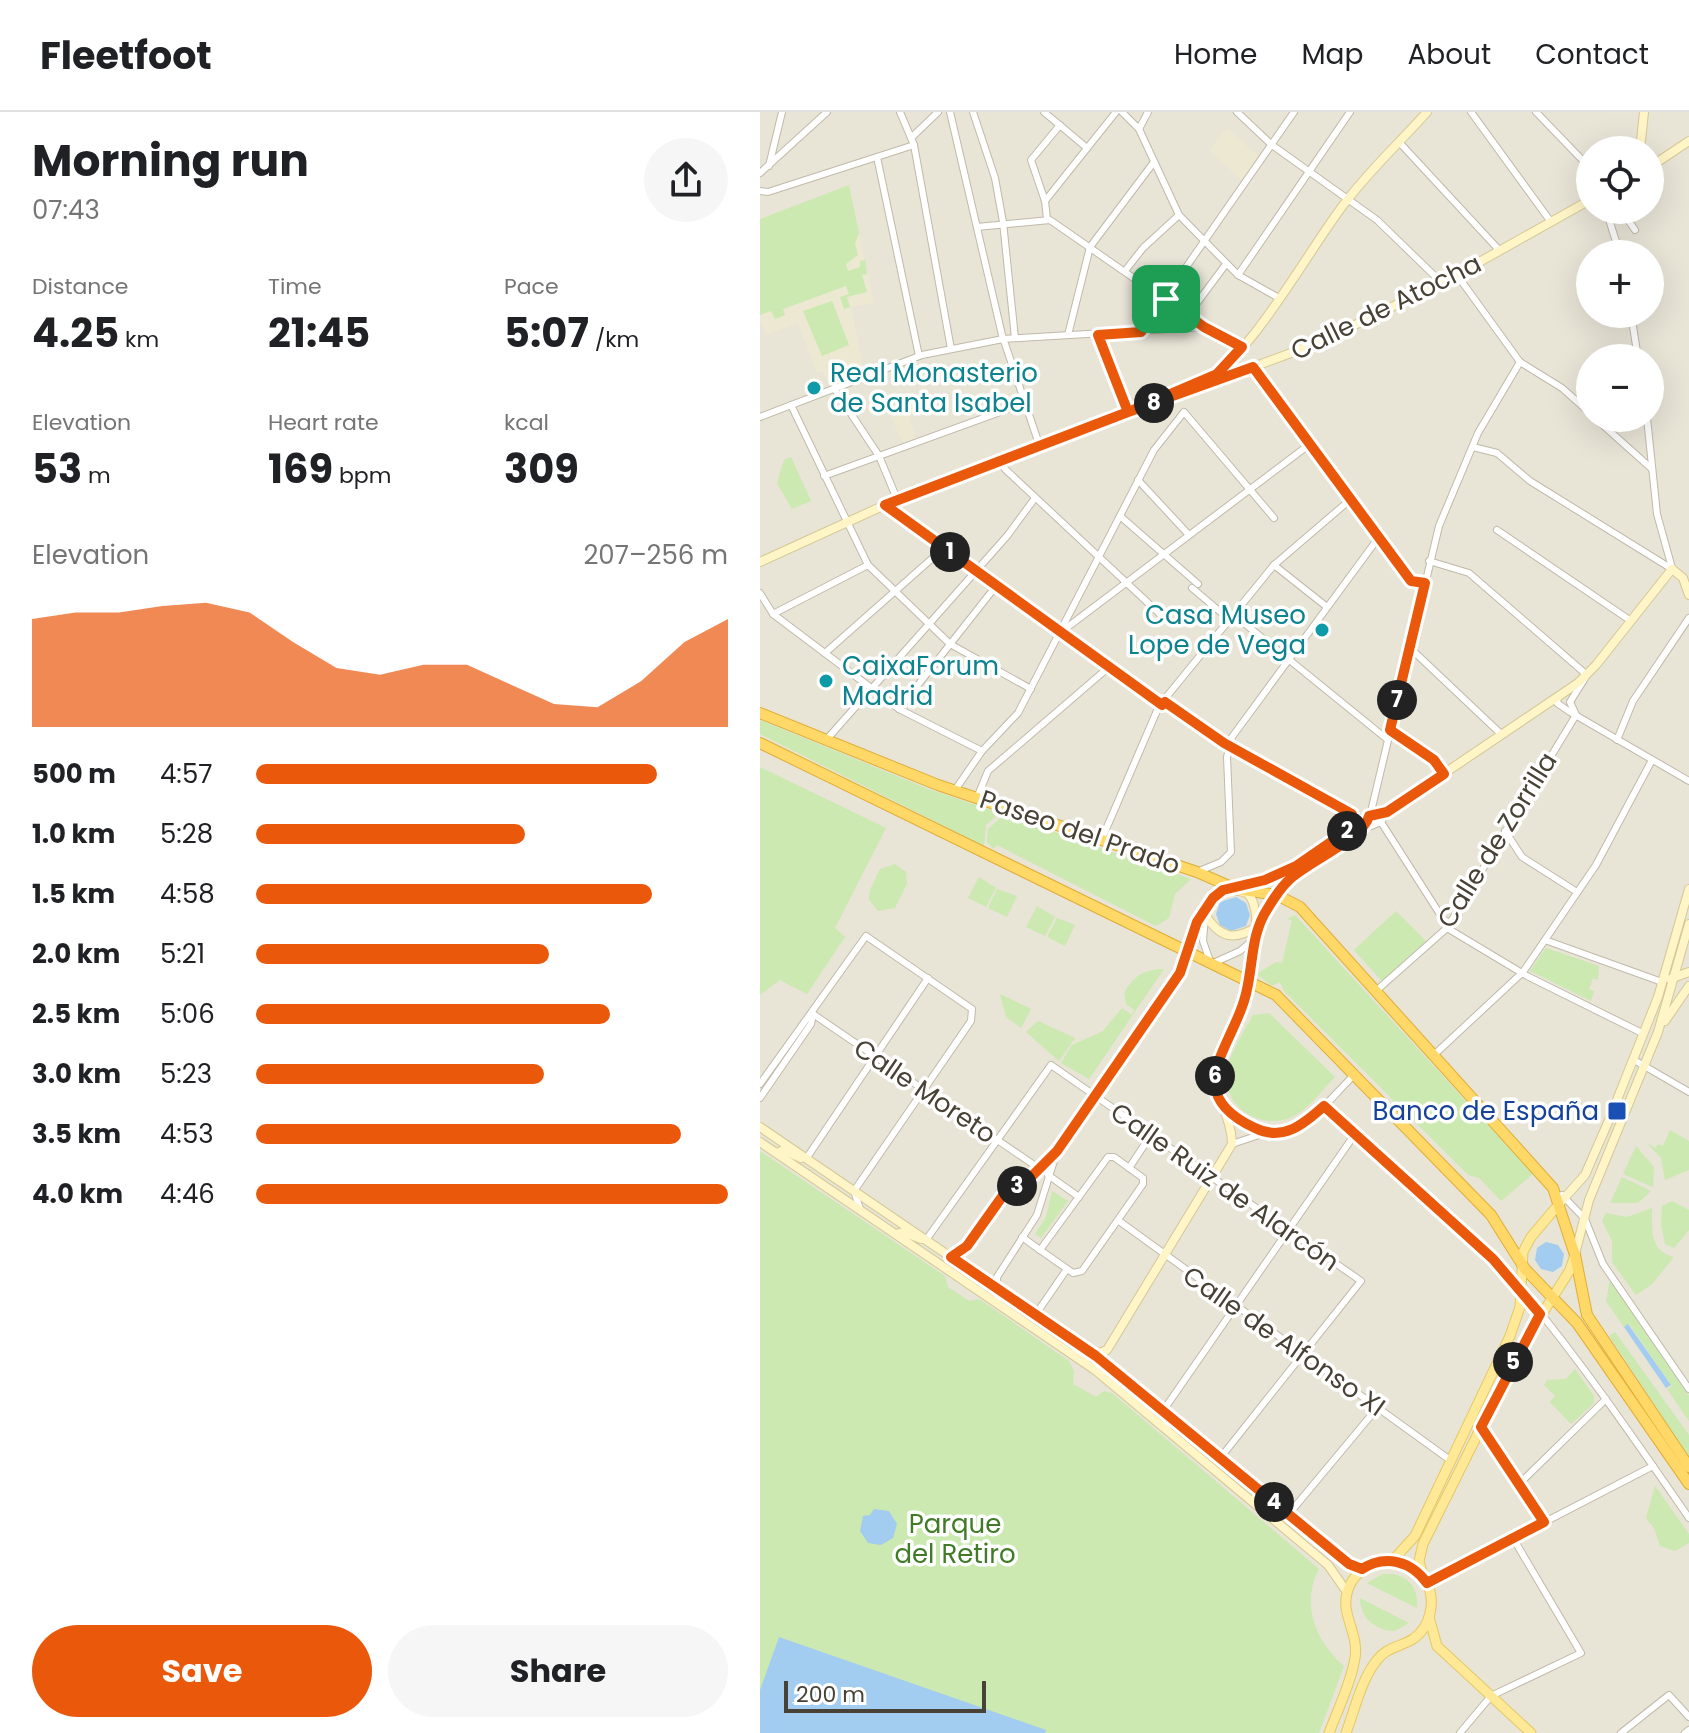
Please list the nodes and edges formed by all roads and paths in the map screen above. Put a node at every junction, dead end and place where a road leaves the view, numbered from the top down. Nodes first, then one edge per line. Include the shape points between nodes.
1 (782, 112) edge
2 (827, 112) edge
3 (900, 112) edge
4 (938, 112) edge
5 (950, 112) edge
6 (973, 112) edge
7 (1044, 112) edge
8 (1116, 112) edge
9 (1122, 112) edge
10 (1148, 112) edge
11 (1237, 112) edge
12 (1294, 112) edge
13 (1350, 112) edge
14 (1427, 112) edge
15 (1471, 112) edge
16 (1536, 112) edge
17 (1644, 112) edge
18 (1060, 125) junction
19 (1139, 129) junction
20 (1641, 136) edge
21 (913, 141) junction
22 (1689, 141) edge
23 (1399, 142) junction
24 (1272, 145) junction
25 (1087, 148) junction
26 (1576, 153) edge
27 (877, 157) junction
28 (1664, 158) edge
29 (1154, 162) junction
30 (769, 166) junction
31 (760, 173) edge
32 (1310, 173) junction
33 (760, 191) edge
34 (1347, 200) junction
35 (1045, 201) junction
36 (1576, 208) edge
37 (1179, 215) junction
38 (1047, 219) junction
39 (1003, 222) junction
40 (1551, 222) junction
41 (1631, 224) edge
42 (977, 227) junction
43 (1635, 230) dead end
44 (1207, 242) junction
45 (1090, 247) junction
46 (1500, 251) junction
47 (1226, 264) junction
48 (1125, 271) junction
49 (1238, 275) junction
50 (1457, 275) junction
51 (1442, 283) junction
52 (1279, 298) junction
53 (1166, 299) junction
54 (1188, 315) junction
55 (1204, 327) junction
56 (1141, 332) junction
57 (1068, 335) junction
58 (1098, 335) junction
59 (1015, 338) junction
60 (1003, 339) junction
61 (1242, 347) junction
62 (951, 349) junction
63 (919, 356) junction
64 (1520, 362) junction
65 (1253, 367) junction
66 (834, 388) junction
67 (1576, 400) edge
68 (1025, 403) junction
69 (791, 405) junction
70 (1128, 412) junction
71 (760, 417) edge
72 (1611, 432) edge
73 (1648, 432) edge
74 (1039, 444) junction
75 (1310, 444) junction
76 (1473, 447) junction
77 (879, 456) junction
78 (998, 459) junction
79 (1652, 469) junction
80 (824, 476) junction
81 (1138, 480) junction
82 (1250, 489) junction
83 (1035, 498) junction
84 (897, 499) junction
85 (1351, 499) junction
86 (885, 505) junction
87 (1120, 516) junction
88 (1274, 518) dead end
89 (846, 523) junction
90 (1497, 530) dead end
91 (1189, 535) junction
92 (1379, 537) junction
93 (944, 548) junction
94 (1164, 555) junction
95 (1099, 557) junction
96 (1429, 561) junction
97 (760, 562) edge
98 (868, 565) junction
99 (1274, 565) junction
100 (1672, 569) junction
101 (976, 571) junction
102 (1127, 583) junction
103 (1425, 583) junction
104 (996, 586) junction
105 (760, 593) edge
106 (895, 593) junction
107 (1689, 595) edge
108 (1327, 607) junction
109 (773, 614) junction
110 (1161, 615) dead end
111 (1232, 617) junction
112 (1689, 618) edge
113 (1631, 621) junction
114 (929, 623) junction
115 (1061, 632) junction
116 (950, 644) junction
117 (1409, 647) junction
118 (825, 653) junction
119 (1289, 659) junction
120 (1109, 667) junction
121 (1587, 675) junction
122 (872, 688) junction
123 (1031, 689) junction
124 (1558, 696) junction
125 (1163, 703) junction
126 (899, 709) junction
127 (760, 713) edge
128 (1576, 715) junction
129 (1390, 730) junction
130 (1501, 734) junction
131 (827, 739) junction
132 (1388, 740) junction
133 (1617, 740) junction
134 (760, 743) edge
135 (1229, 746) junction
136 (982, 751) junction
137 (1652, 760) junction
138 (1444, 774) junction
139 (1689, 781) edge
140 (955, 790) junction
141 (977, 798) junction
142 (1370, 812) junction
143 (1387, 812) junction
144 (1352, 814) junction
145 (1381, 822) junction
146 (1358, 828) junction
147 (1505, 831) junction
148 (1101, 841) junction
149 (1197, 872) junction
150 (1236, 889) junction
151 (1689, 889) edge
152 (1577, 892) junction
153 (1277, 895) junction
154 (1205, 915) junction
155 (1689, 924) edge
156 (1259, 925) junction
157 (1448, 925) junction
158 (1254, 939) junction
159 (1545, 940) junction
160 (1682, 948) junction
161 (1186, 952) junction
162 (1689, 961) edge
163 (1211, 964) junction
164 (1523, 972) junction
165 (1689, 972) edge
166 (928, 978) junction
167 (1673, 978) junction
168 (1248, 981) junction
169 (1662, 982) junction
170 (1689, 986) edge
171 (1377, 990) junction
172 (813, 1014) junction
173 (1658, 1032) junction
174 (1644, 1034) junction
175 (1435, 1054) junction
176 (874, 1056) junction
177 (1634, 1060) junction
178 (1645, 1064) junction
179 (1353, 1076) junction
180 (760, 1084) edge
181 (923, 1090) junction
182 (1689, 1092) edge
183 (1096, 1097) junction
184 (760, 1098) edge
185 (1324, 1106) junction
186 (1224, 1108) junction
187 (760, 1127) edge
188 (1265, 1133) junction
189 (1355, 1134) junction
190 (1151, 1135) junction
191 (997, 1141) junction
192 (760, 1142) edge
193 (1232, 1144) junction
194 (1057, 1151) junction
195 (777, 1153) junction
196 (806, 1159) junction
197 (1037, 1167) junction
198 (1129, 1168) junction
199 (1048, 1175) junction
200 (1211, 1179) junction
201 (854, 1191) junction
202 (1079, 1197) junction
203 (1562, 1200) junction
204 (860, 1209) junction
205 (1585, 1219) junction
206 (1119, 1221) junction
207 (1288, 1231) junction
208 (896, 1234) junction
209 (1022, 1237) junction
210 (926, 1240) junction
211 (1040, 1250) junction
212 (1164, 1255) junction
213 (1575, 1255) junction
214 (951, 1257) junction
215 (1521, 1264) junction
216 (1067, 1269) junction
217 (996, 1287) junction
218 (1520, 1288) junction
219 (1552, 1298) junction
220 (998, 1304) junction
221 (1236, 1307) junction
222 (1036, 1314) junction
223 (1540, 1314) junction
224 (1517, 1315) junction
225 (1533, 1325) junction
226 (1072, 1354) junction
227 (1304, 1355) junction
228 (1096, 1356) junction
229 (1689, 1389) edge
230 (1606, 1399) junction
231 (1378, 1407) junction
232 (1163, 1411) junction
233 (1481, 1427) junction
234 (1168, 1430) junction
235 (1221, 1457) junction
236 (1450, 1460) junction
237 (1653, 1466) junction
238 (1689, 1467) edge
239 (1520, 1483) junction
240 (1689, 1484) edge
241 (1237, 1488) junction
242 (1288, 1515) junction
243 (1689, 1518) edge
244 (1544, 1522) junction
245 (1513, 1538) junction
246 (1393, 1560) junction
247 (1362, 1569) junction
248 (1425, 1581) junction
249 (1347, 1592) junction
250 (1429, 1617) junction
251 (1491, 1696) junction
252 (1689, 1717) edge
253 (1329, 1733) edge
254 (1346, 1733) edge
255 (1460, 1733) edge
256 (1531, 1733) edge
257 (1621, 1733) edge

1 - 30 street
2 - 30 street
3 - 21 street
4 - 21 street
5 - 42 street
6 - 39 street
7 - 18 street
8 - 25 street
9 - 19 street
10 - 19 street
11 - 24 street
12 - 24 street
13 - 32 street
14 - 23 street
15 - 40 street
16 - 26 street
17 - 20 street
18 - 25 street
18 - 35 street via 1031,160
19 - 29 street
21 - 27 street
21 - 62 street
22 - 28 street
23 - 34 street
23 - 46 street
24 - 32 street
24 - 44 street
25 - 35 street
27 - 33 street
27 - 63 street
29 - 37 street
29 - 45 street
30 - 31 street
32 - 34 street
32 - 49 street
34 - 51 street via 1377,220
34 - 52 street
35 - 38 street
36 - 40 street, Calle de Atocha
37 - 44 street
37 - 48 street
38 - 39 street
38 - 45 street
39 - 42 street
39 - 59 street
40 - 46 street, Calle de Atocha
41 - 43 street
42 - 60 street
44 - 47 street
44 - 53 street
45 - 48 street
45 - 57 street
46 - 50 street, Calle de Atocha
47 - 49 street
47 - 54 street
48 - 53 street
49 - 52 street
50 - 51 street, Calle de Atocha
50 - 64 street
51 - 65 street, Calle de Atocha via 1318,343
52 - 61 street
53 - 54 street
53 - 56 street
54 - 55 street
55 - 56 street
55 - 61 street
56 - 58 street
57 - 58 street
57 - 59 street
58 - 70 street
59 - 60 street
60 - 62 street
60 - 68 street
61 - 70 street, Calle de Atocha via 1219,372
62 - 63 street
63 - 66 street
64 - 67 street
64 - 76 street
65 - 70 street, Calle de Atocha
65 - 75 street
66 - 69 street
66 - 77 street
68 - 74 street
68 - 77 street
69 - 71 street
69 - 80 street
70 - 74 street, Calle de Atocha
72 - 79 street
73 - 79 street
74 - 78 street, Calle de Atocha
75 - 82 street
75 - 85 street
76 - 96 street
76 - 100 street via 1497,453 1520,474
77 - 80 street
77 - 84 street
78 - 83 street
78 - 84 street, Calle de Atocha
79 - 100 street
80 - 89 street
81 - 82 street via 1184,412
81 - 87 street
81 - 91 street
82 - 88 street
82 - 91 street
83 - 95 street
83 - 101 street
84 - 86 street, Calle de Atocha
85 - 92 street
85 - 99 street
86 - 89 street, Calle de Atocha
86 - 93 street
87 - 94 street
87 - 95 street
89 - 97 street, Calle de Atocha
89 - 98 street
90 - 113 street
91 - 94 street
92 - 103 street via 1411,581
92 - 108 street
93 - 101 street
93 - 106 street
94 - 102 street
94 - 111 street
95 - 102 street
95 - 115 street
96 - 103 street
96 - 121 street via 1469,573
98 - 106 street
98 - 109 street
99 - 108 street
99 - 111 street
100 - 107 street
100 - 113 street
101 - 104 street
101 - 114 street
102 - 110 street
102 - 115 street
103 - 117 street
104 - 115 street
104 - 116 street
105 - 109 street
106 - 114 street
106 - 118 street
108 - 119 street
109 - 118 street
111 - 119 street
111 - 125 street
112 - 133 street via 1633,701
113 - 121 street
114 - 116 street
114 - 122 street
115 - 120 street
115 - 123 street
116 - 123 street
116 - 126 street
117 - 129 street
117 - 130 street
118 - 122 street
119 - 132 street
119 - 135 street
120 - 125 street
120 - 141 street via 988,771
121 - 124 street
121 - 128 street, Calle de Zorrilla via 1571,697
122 - 126 street
122 - 131 street
123 - 136 street via 1018,713
124 - 128 street via 1557,703
124 - 130 street
125 - 135 street
125 - 148 street
126 - 136 street
127 - 131 highway, Paseo del Prado
128 - 133 street
128 - 147 street, Calle de Zorrilla
129 - 132 street
129 - 138 street via 1434,760
130 - 138 street
131 - 140 highway, Paseo del Prado
132 - 142 street
133 - 137 street
134 - 161 highway, Paseo del Prado
135 - 144 street
135 - 149 street via 1230,855
136 - 140 street
137 - 139 street
137 - 152 street
138 - 143 street
140 - 141 highway, Paseo del Prado
141 - 148 highway, Paseo del Prado
142 - 143 street
142 - 144 street
142 - 146 street
143 - 145 street
144 - 146 street
145 - 146 street
145 - 157 street
146 - 150 street via 1296,866
146 - 153 street
147 - 152 street via 1522,857
147 - 157 street, Calle de Zorrilla
148 - 149 highway, Paseo del Prado
149 - 150 highway, Paseo del Prado
150 - 153 highway, Paseo del Prado
150 - 154 street via 1218,894
150 - 156 street via 1251,896
151 - 169 street
152 - 159 street
153 - 156 street
153 - 171 highway, Paseo del Prado via 1305,911
154 - 156 street via 1229,937
154 - 161 street
154 - 163 street via 1203,941
155 - 160 street
156 - 158 street
157 - 164 street
157 - 171 street, Calle de Zorrilla
158 - 163 street
158 - 168 street
159 - 164 street
159 - 169 street
160 - 162 street
160 - 167 street
161 - 163 highway, Paseo del Prado
161 - 183 street via 1180,973
163 - 168 highway, Paseo del Prado
164 - 174 street
164 - 175 street
165 - 167 street
166 - 172 street via 866,936
166 - 176 street
166 - 181 street via 972,1009 971,1021
167 - 169 street
167 - 173 street
168 - 179 highway, Paseo del Prado via 1276,995
168 - 186 street via 1216,1063 1216,1089
169 - 174 street
170 - 173 street
171 - 175 highway, Paseo del Prado
172 - 176 street, Calle Moreto
172 - 180 street
172 - 184 street
173 - 178 street
174 - 177 street
175 - 203 highway, Paseo del Prado
176 - 181 street, Calle Moreto
176 - 196 street
177 - 178 street
177 - 203 street via 1589,1168
178 - 182 street
178 - 205 street
179 - 185 street
179 - 215 highway, Paseo del Prado via 1471,1192
181 - 191 street, Calle Moreto
181 - 201 street
183 - 190 street, Calle Ruiz de Alarcón
183 - 191 street, Calle Ruiz de Alarcón via 1051,1065
183 - 194 street
185 - 188 street via 1295,1129
185 - 189 street
186 - 188 street
186 - 193 street
187 - 196 street
188 - 193 street
189 - 207 street
189 - 218 street
190 - 198 street
190 - 200 street, Calle Ruiz de Alarcón
191 - 197 street, Calle Moreto
191 - 210 street
192 - 195 street
193 - 200 street
194 - 197 street
194 - 199 street
195 - 196 street via 783,1150
195 - 204 street
196 - 201 street
197 - 214 street via 1027,1181 1004,1194 967,1246
198 - 202 street via 1108,1157
198 - 206 street via 1143,1184
199 - 202 street
199 - 209 street via 1037,1215
200 - 207 street, Calle Ruiz de Alarcón
200 - 212 street
201 - 204 street
201 - 210 street
202 - 211 street
203 - 205 street
203 - 213 highway, Paseo del Prado
203 - 215 main road via 1526,1245
204 - 208 street
205 - 213 street
205 - 229 street via 1603,1264
206 - 212 street, Calle de Alfonso XI
206 - 216 street via 1082,1271
207 - 221 street
207 - 227 street, Calle Ruiz de Alarcón via 1361,1281
208 - 210 street
208 - 220 street
209 - 211 street
209 - 217 street
210 - 214 street
211 - 216 street
212 - 221 street, Calle de Alfonso XI
212 - 228 street via 1107,1350
213 - 219 main road
213 - 238 highway, Paseo del Prado via 1587,1315
214 - 217 street
215 - 218 main road
215 - 219 highway, Paseo del Prado
216 - 222 street
217 - 220 street
217 - 222 street
218 - 223 street
218 - 224 main road
219 - 223 main road
219 - 240 highway, Paseo del Prado via 1574,1318
220 - 226 street
221 - 227 street, Calle de Alfonso XI
221 - 232 street
222 - 228 street
223 - 225 main road
223 - 230 street
224 - 225 main road
224 - 236 main road
225 - 233 main road
226 - 228 street
226 - 234 street
227 - 231 street, Calle de Alfonso XI
227 - 235 street
228 - 232 street
230 - 237 street
230 - 239 street
231 - 236 street, Calle de Alfonso XI
231 - 242 street
232 - 234 street
232 - 235 street
233 - 239 street
233 - 248 main road via 1423,1544 1419,1561
234 - 235 street via 1204,1453
234 - 241 street
235 - 242 street
236 - 246 main road via 1415,1536
237 - 243 street
237 - 244 street
239 - 244 street
241 - 242 street via 1280,1516
241 - 249 street via 1328,1565
242 - 247 street
244 - 245 street
245 - 248 street
245 - 251 street via 1581,1653
246 - 247 main road
246 - 248 main road via 1414,1568
247 - 249 main road
248 - 250 main road
249 - 253 main road via 1354,1662
250 - 251 main road via 1437,1646
250 - 254 main road via 1412,1639 1391,1647 1370,1669
251 - 255 street
251 - 256 main road
252 - 257 street via 1669,1695

